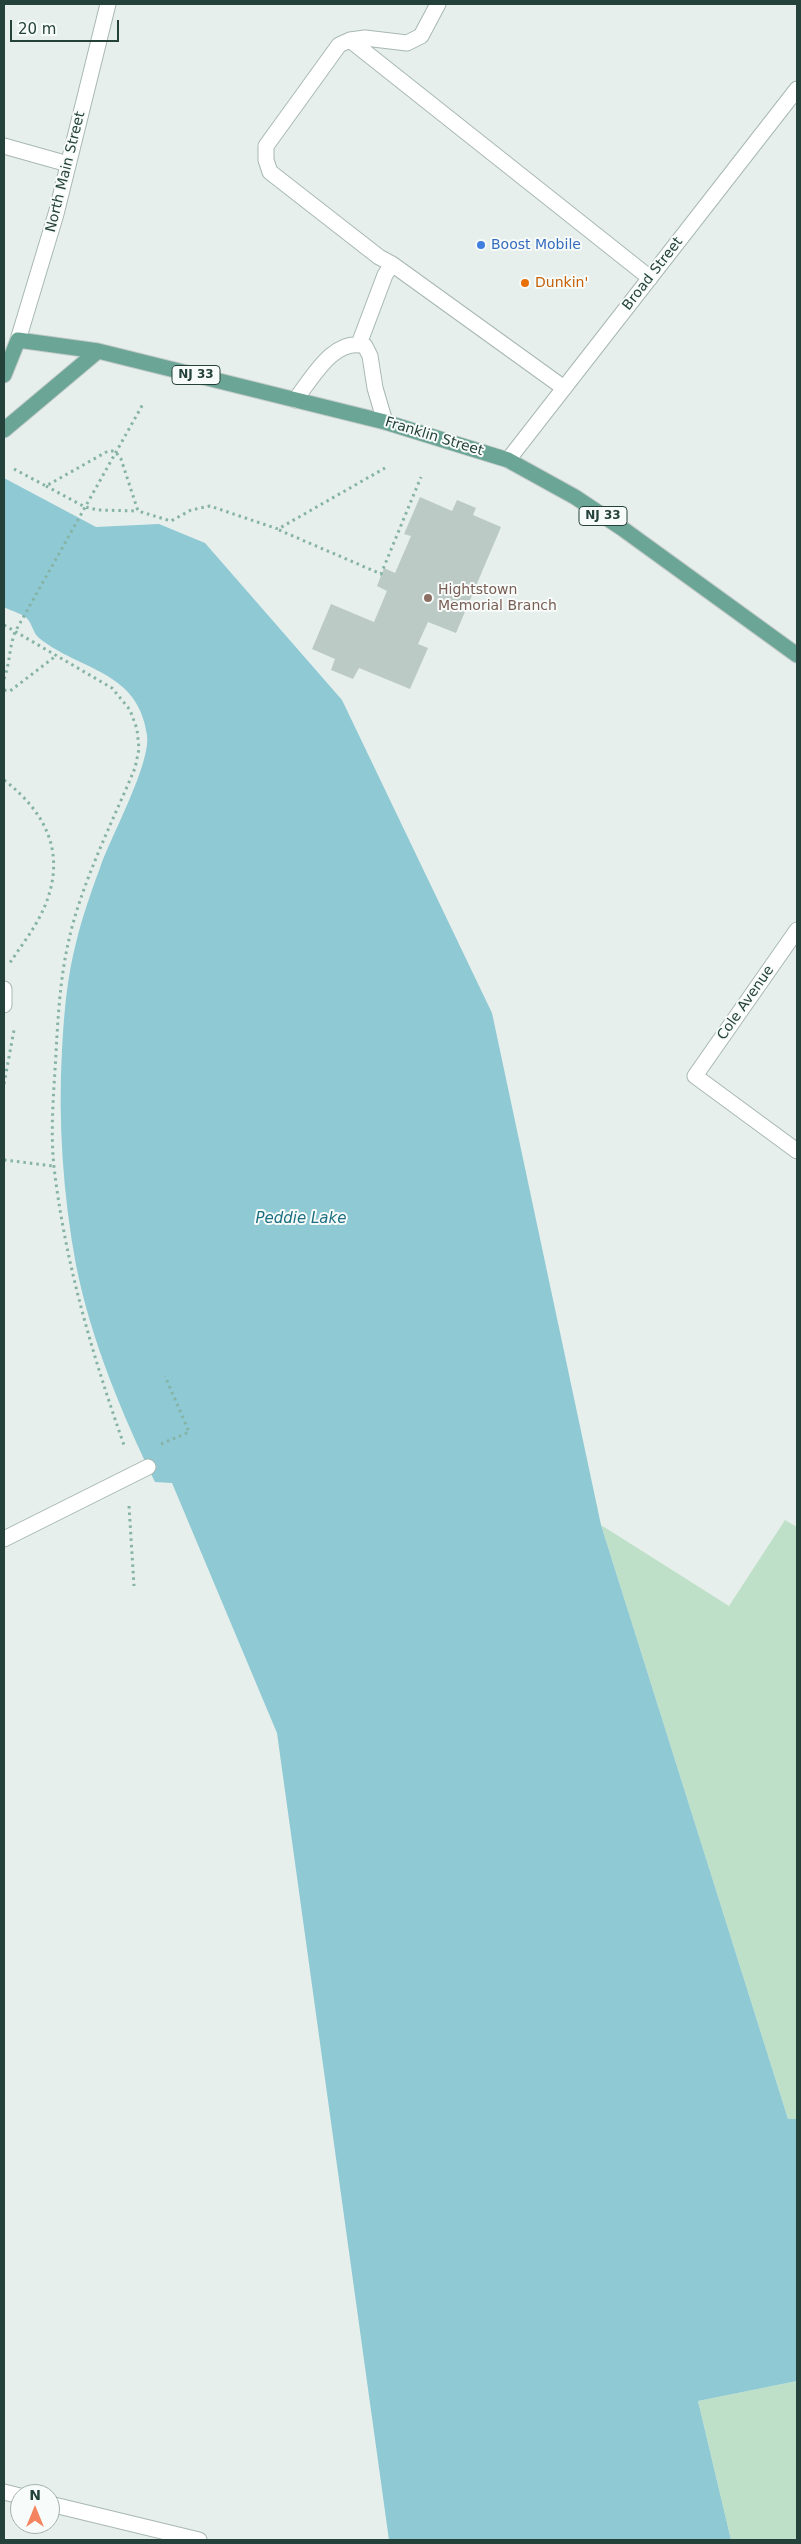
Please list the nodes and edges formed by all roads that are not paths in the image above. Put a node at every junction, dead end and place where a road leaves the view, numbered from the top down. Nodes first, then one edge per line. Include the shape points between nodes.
1 (108, 4) edge
2 (438, 4) edge
3 (350, 40) junction
4 (797, 89) edge
5 (4, 146) edge
6 (68, 164) junction
7 (392, 264) junction
8 (650, 278) junction
9 (18, 340) junction
10 (358, 344) junction
11 (98, 351) junction
12 (4, 375) edge
13 (564, 388) junction
14 (295, 400) junction
15 (385, 422) junction
16 (4, 430) edge
17 (508, 460) junction
18 (797, 656) edge
19 (797, 930) edge
20 (4, 989) edge
21 (4, 1005) edge
22 (797, 1151) edge
23 (148, 1467) dead end
24 (4, 1539) edge
25 (60, 2506) edge
26 (199, 2540) edge

1 - 6 street, North Main Street
2 - 3 street via 421,36 407,43 366,38
3 - 7 street via 339,45 266,146 266,160 270,172
3 - 8 street
4 - 8 street, Broad Street
5 - 6 street
6 - 9 street, North Main Street
7 - 10 street
7 - 13 street
8 - 13 street, Broad Street
9 - 11 main road, Franklin Street / NJ 33
9 - 12 main road
10 - 14 street via 347,344 333,353
10 - 15 street via 364,346 370,356
11 - 14 main road, Franklin Street / NJ 33
11 - 16 main road
13 - 17 street, Broad Street
14 - 15 main road, Franklin Street / NJ 33
15 - 17 main road, Franklin Street / NJ 33
17 - 18 main road, Franklin Street / NJ 33 via 575,497 623,529
19 - 22 street, Cole Avenue via 695,1076
20 - 21 street
23 - 24 street
25 - 26 street

